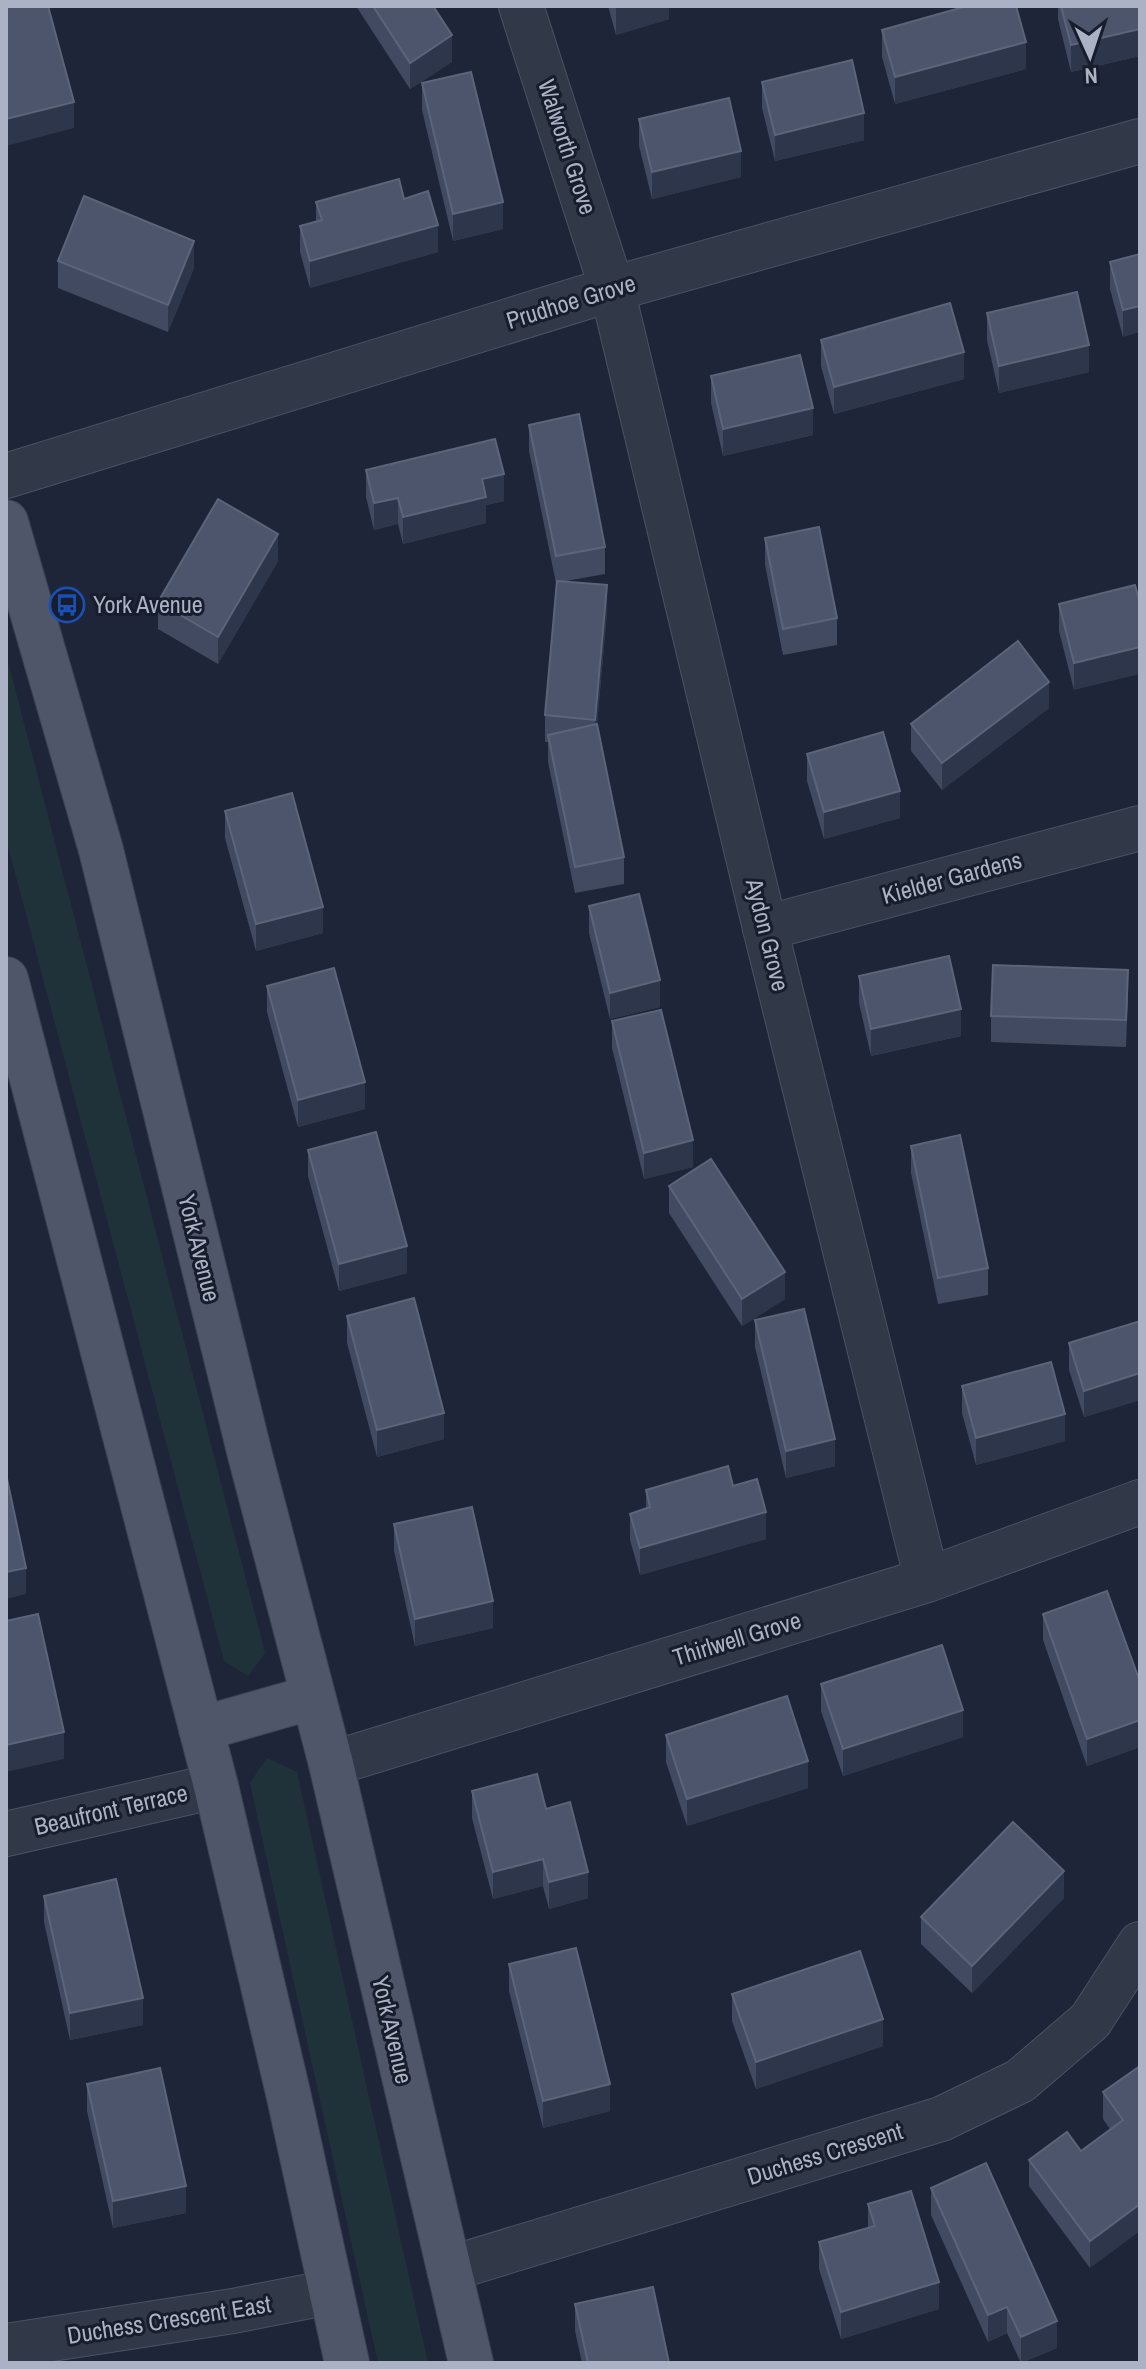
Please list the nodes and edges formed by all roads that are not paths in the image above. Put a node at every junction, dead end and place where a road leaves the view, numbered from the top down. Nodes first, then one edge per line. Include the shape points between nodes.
1 (521, 6) edge
2 (1140, 141) edge
3 (612, 289) junction
4 (6, 476) edge
5 (6, 522) edge
6 (1140, 828) edge
7 (765, 928) junction
8 (6, 979) edge
9 (1140, 1502) edge
10 (927, 1580) junction
11 (313, 1697) junction
12 (201, 1729) junction
13 (331, 1764) junction
14 (216, 1786) junction
15 (6, 1834) edge
16 (1140, 1944) edge
17 (449, 2269) junction
18 (331, 2292) junction
19 (6, 2346) edge
20 (347, 2363) edge
21 (471, 2363) edge

1 - 3 street, Walworth Grove
2 - 3 street, Prudhoe Grove
3 - 4 street, Prudhoe Grove
3 - 7 street, Aydon Grove
5 - 11 main road, York Avenue via 101,850
6 - 7 street, Kielder Gardens
7 - 10 street, Aydon Grove
8 - 12 main road
9 - 10 street, Thirlwell Grove
10 - 13 street, Thirlwell Grove
11 - 12 main road
11 - 13 main road, York Avenue
12 - 14 main road
13 - 17 main road, York Avenue
14 - 15 street, Beaufront Terrace
14 - 18 main road
16 - 17 street, Duchess Crescent via 1090,2021 1020,2081 941,2119
17 - 21 main road, York Avenue
18 - 19 street, Duchess Crescent East
18 - 20 main road

